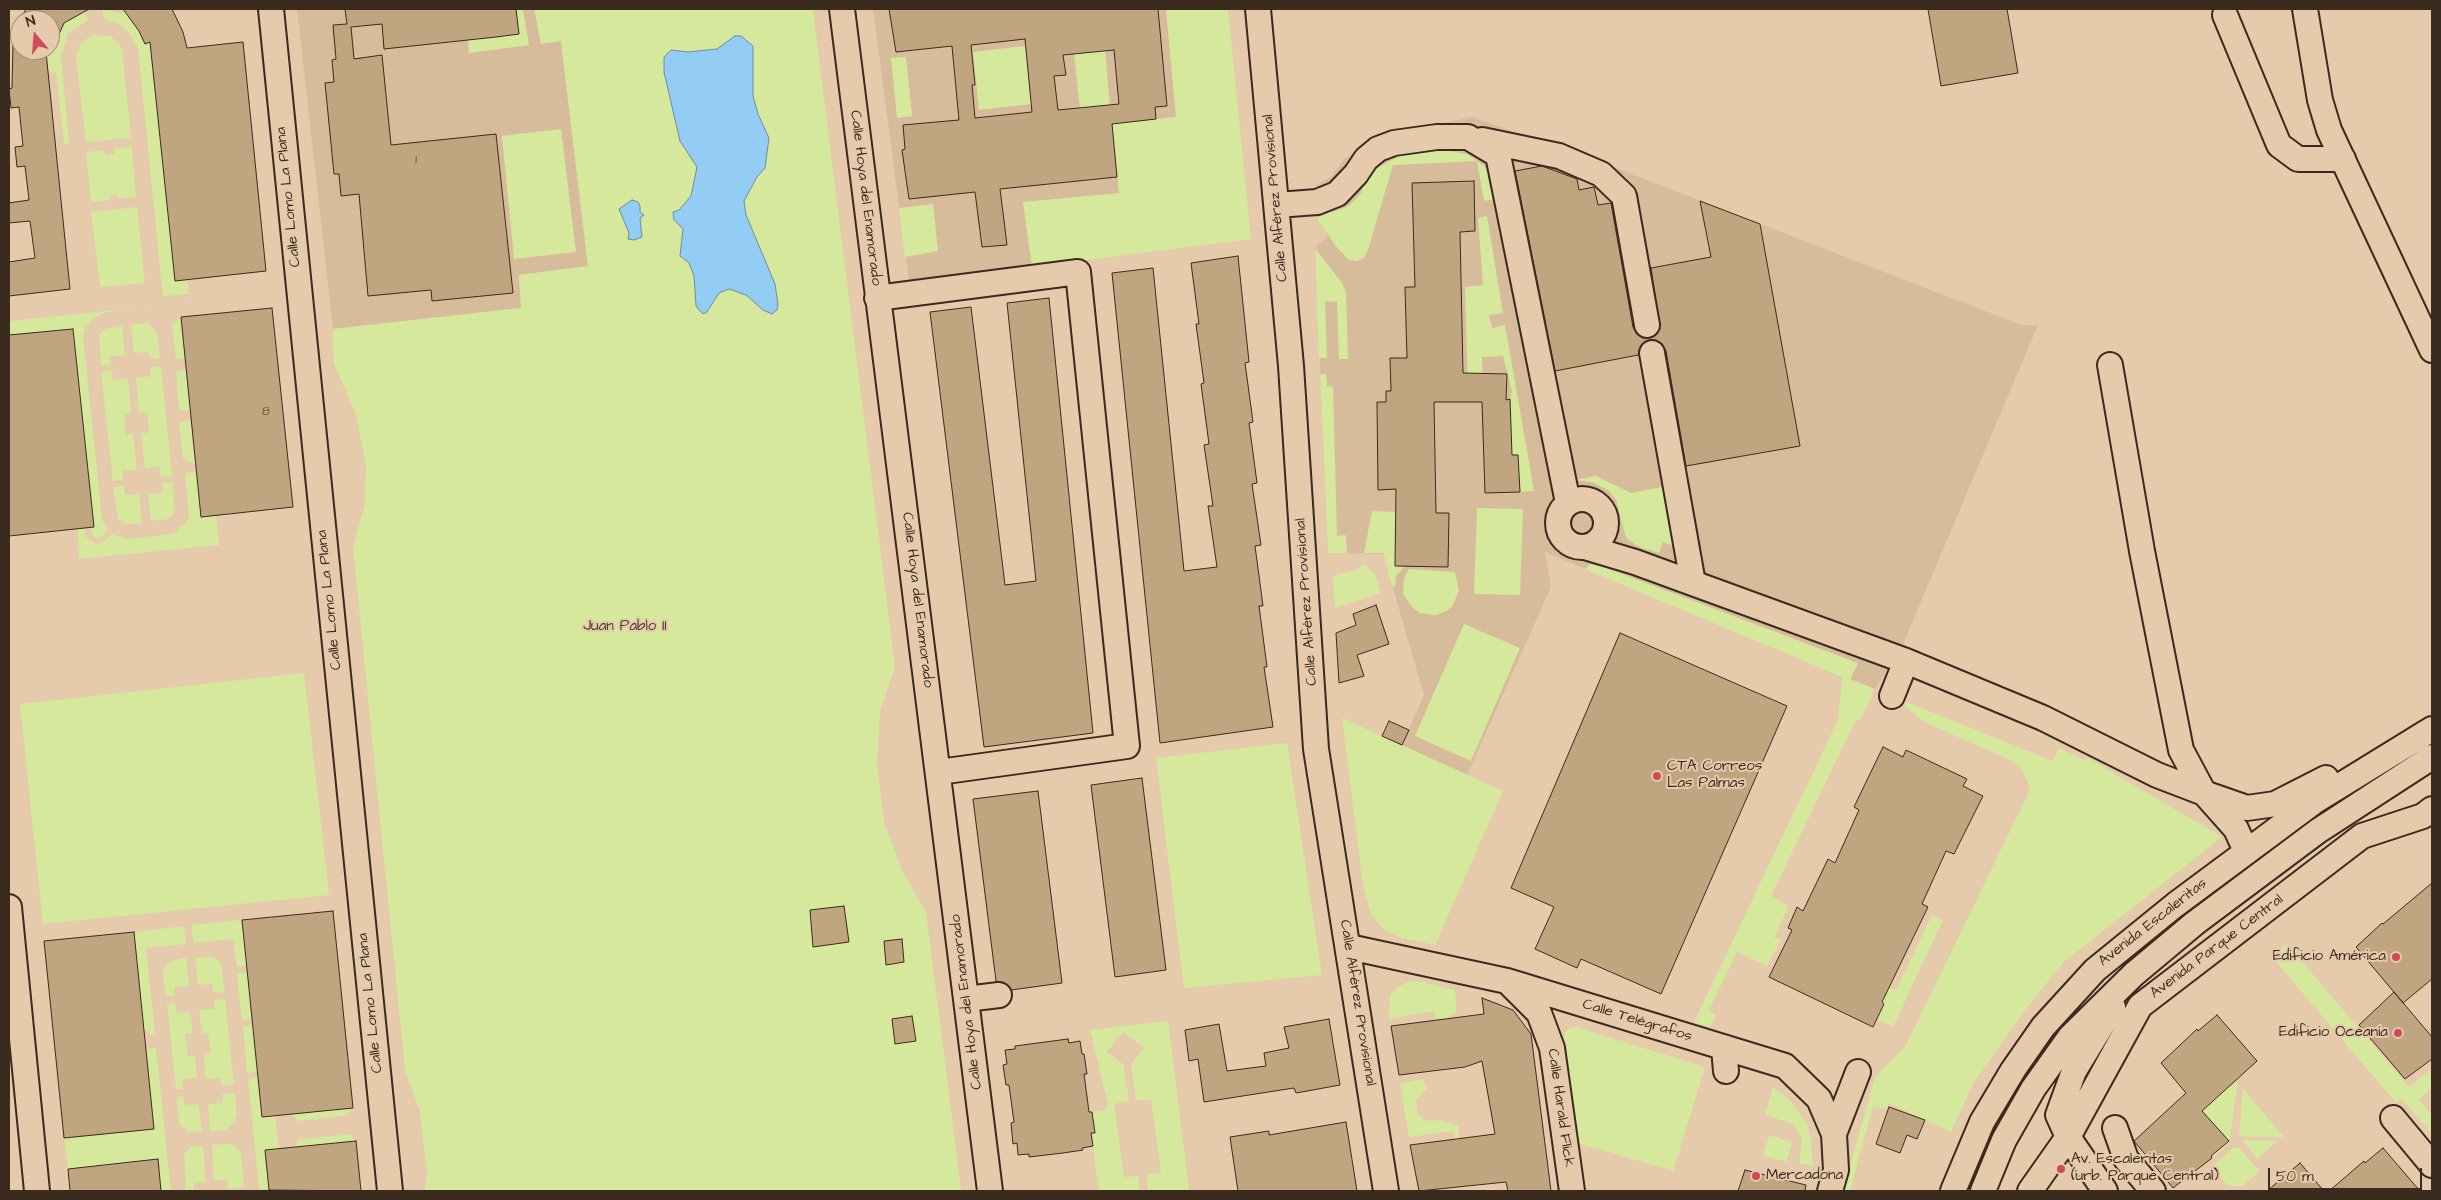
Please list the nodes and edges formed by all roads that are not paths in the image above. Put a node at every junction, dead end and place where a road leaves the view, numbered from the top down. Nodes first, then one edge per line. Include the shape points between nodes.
1 (271, 9) edge
2 (842, 9) edge
3 (1258, 9) edge
4 (2305, 9) edge
5 (2225, 15) dead end
6 (1503, 150) junction
7 (2343, 159) junction
8 (1277, 205) junction
9 (877, 298) junction
10 (1647, 325) dead end
11 (2432, 350) edge
12 (1652, 353) dead end
13 (2110, 365) dead end
14 (1568, 503) junction
15 (1604, 532) junction
16 (1585, 547) junction
17 (1635, 562) junction
18 (1693, 583) junction
19 (1906, 661) junction
20 (1892, 696) dead end
21 (2426, 733) edge
22 (2432, 757) edge
23 (939, 772) junction
24 (2204, 793) junction
25 (2366, 800) junction
26 (2428, 812) edge
27 (2246, 851) junction
28 (9, 907) edge
29 (1349, 947) junction
30 (2134, 974) junction
31 (1507, 980) junction
32 (999, 995) dead end
33 (966, 999) junction
34 (1724, 1048) junction
35 (1726, 1072) dead end
36 (1818, 1099) junction
37 (2393, 1118) dead end
38 (2115, 1128) dead end
39 (1834, 1134) junction
40 (2068, 1137) junction
41 (2432, 1165) edge
42 (37, 1191) edge
43 (390, 1191) edge
44 (990, 1191) edge
45 (1386, 1191) edge
46 (1572, 1191) edge
47 (1830, 1191) edge
48 (1953, 1191) edge
49 (1983, 1191) edge
50 (2030, 1191) edge
51 (2105, 1191) edge
52 (2153, 1191) edge

1 - 43 street, Calle Lomo La Plana
2 - 9 street, Calle Hoya del Enamorado
3 - 8 street, Calle Alférez Provisional
4 - 7 street via 2320,100 2329,130
5 - 7 street via 2279,145 2298,159
6 - 8 street via 1468,137 1437,137 1394,143 1366,159 1337,194 1317,202
6 - 10 street via 1559,156 1601,174 1624,196
6 - 14 street
7 - 11 street
8 - 29 street, Calle Alférez Provisional via 1316,749
9 - 23 street, Calle Hoya del Enamorado
9 - 23 street via 1078,272 1127,746
12 - 18 street
13 - 24 street via 2181,750
14 - 15 street via 1583,499 1598,504 1606,518
14 - 16 street via 1559,516 1560,532 1570,544
15 - 16 street via 1600,540
15 - 17 street
16 - 17 street
17 - 18 street
18 - 19 street
19 - 20 street
19 - 24 street via 2043,718 2157,775
21 - 24 street via 2275,804 2247,808
21 - 27 street, Avenida Escaleritas via 2315,801
22 - 25 street, Avenida Escaleritas
23 - 33 street, Calle Hoya del Enamorado
24 - 27 street via 2236,829
25 - 26 street, Avenida Parque Central via 2371,812 2384,819
25 - 30 street, Avenida Escaleritas via 2318,831 2202,918
26 - 40 street, Avenida Parque Central via 2362,836 2140,1006
27 - 48 street, Avenida Escaleritas via 2095,970 2043,1027 1982,1122
28 - 42 street
29 - 31 street, Calle Telégrafos via 1439,956
29 - 45 street, Calle Alférez Provisional
30 - 40 street, Avenida Parque Central via 2074,1071 2058,1115
30 - 49 street, Avenida Escaleritas via 2070,1037 2033,1089 2004,1140
31 - 34 street, Calle Telégrafos
31 - 46 street, Calle Harald Flick via 1539,1013 1552,1048 1572,1147
32 - 33 street
33 - 44 street, Calle Hoya del Enamorado
34 - 35 street
34 - 36 street, Calle Telégrafos via 1785,1066
36 - 39 street, Calle Telégrafos
36 - 39 street via 1846,1084 1858,1072
37 - 41 street
38 - 52 street via 2126,1159
39 - 47 street, Calle Telégrafos via 1836,1170
40 - 50 street, Avenida Parque Central
40 - 51 street, Avenida Parque Central

